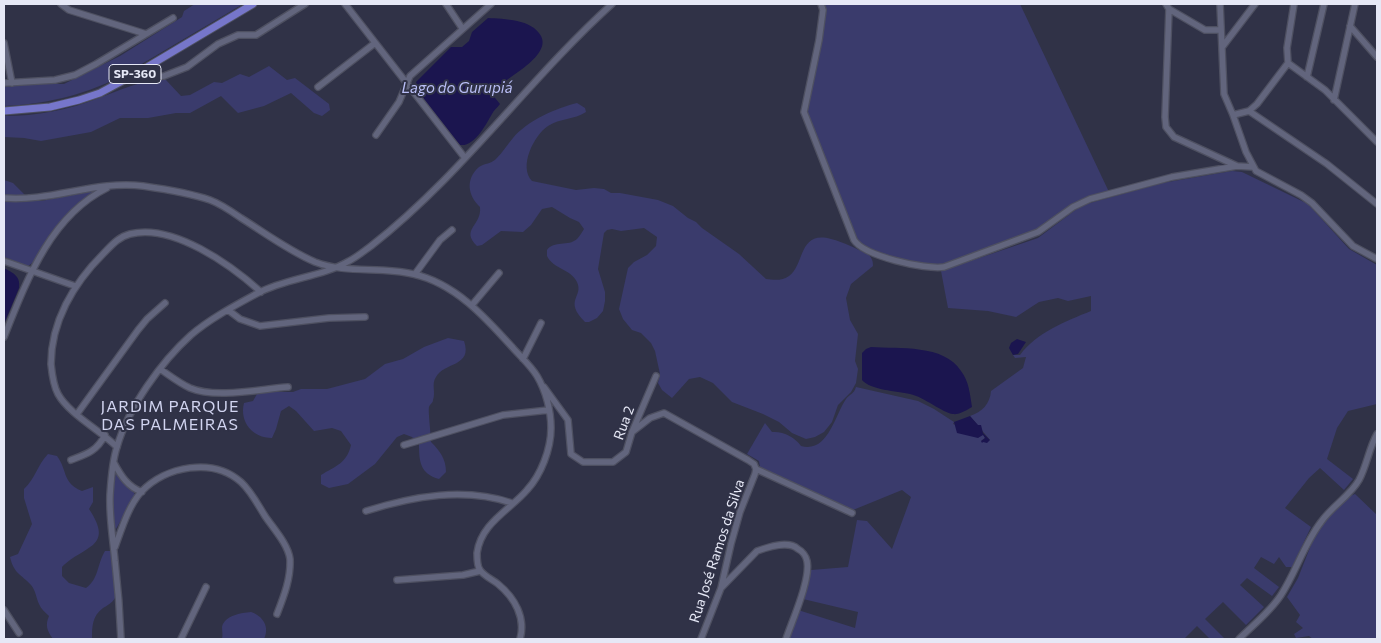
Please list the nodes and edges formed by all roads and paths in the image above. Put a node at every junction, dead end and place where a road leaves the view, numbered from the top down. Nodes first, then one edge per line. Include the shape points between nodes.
1 (61, 4) edge
2 (253, 4) edge
3 (305, 4) edge
4 (345, 4) edge
5 (446, 4) edge
6 (491, 4) edge
7 (612, 4) edge
8 (821, 4) edge
9 (1220, 4) edge
10 (1255, 4) edge
11 (1294, 4) edge
12 (1324, 4) edge
13 (1355, 4) edge
14 (1168, 6) edge
15 (173, 18) dead end
16 (1350, 26) junction
17 (462, 28) junction
18 (1220, 30) junction
19 (146, 34) junction
20 (4, 43) edge
21 (375, 44) junction
22 (1223, 46) junction
23 (1377, 57) edge
24 (1288, 63) junction
25 (137, 73) junction
26 (1307, 77) junction
27 (4, 83) edge
28 (12, 83) junction
29 (406, 84) junction
30 (318, 88) dead end
31 (1334, 100) junction
32 (4, 111) edge
33 (1249, 111) junction
34 (1234, 115) junction
35 (376, 134) dead end
36 (1377, 142) edge
37 (465, 158) junction
38 (1237, 166) junction
39 (1253, 167) junction
40 (111, 186) junction
41 (4, 198) edge
42 (1377, 204) edge
43 (452, 230) dead end
44 (1377, 260) edge
45 (4, 261) edge
46 (335, 267) junction
47 (32, 270) junction
48 (499, 273) dead end
49 (415, 274) junction
50 (76, 286) junction
51 (261, 292) junction
52 (165, 303) dead end
53 (472, 305) junction
54 (228, 310) junction
55 (366, 317) dead end
56 (540, 324) dead end
57 (4, 337) edge
58 (523, 359) junction
59 (160, 369) junction
60 (536, 376) junction
61 (656, 376) dead end
62 (288, 387) dead end
63 (549, 410) junction
64 (77, 414) junction
65 (632, 432) junction
66 (1377, 434) edge
67 (105, 435) junction
68 (404, 445) dead end
69 (117, 447) junction
70 (71, 460) dead end
71 (114, 463) junction
72 (756, 469) junction
73 (142, 492) junction
74 (512, 503) junction
75 (366, 511) dead end
76 (852, 513) dead end
77 (114, 548) junction
78 (480, 571) junction
79 (397, 580) dead end
80 (206, 587) dead end
81 (721, 588) junction
82 (4, 610) edge
83 (277, 614) dead end
84 (19, 632) dead end
85 (121, 639) edge
86 (181, 639) edge
87 (520, 639) edge
88 (701, 639) edge
89 (786, 639) edge
90 (1239, 639) edge

1 - 19 street via 69,10
2 - 25 main road, SP-360
3 - 25 street via 256,35 227,39 187,67 164,76
4 - 21 street
5 - 17 street
6 - 17 street
7 - 37 street
8 - 38 street via 819,40 804,112 854,240 868,251 928,268 944,267 1038,232 1090,199 1172,177
9 - 18 street
10 - 22 street
11 - 24 street via 1287,48
12 - 26 street
13 - 16 street
14 - 18 street via 1205,30
14 - 38 street via 1166,127 1174,137
15 - 19 street
16 - 23 street
16 - 31 street
17 - 29 street via 410,76
18 - 22 street
19 - 28 street via 75,75
20 - 28 street
21 - 29 street
21 - 30 street
22 - 34 street via 1224,94
24 - 26 street
24 - 33 street
25 - 32 main road, SP-360 via 80,100 36,109
26 - 31 street
27 - 28 street
29 - 35 street via 399,102
29 - 37 street
31 - 36 street
33 - 34 street
33 - 42 street via 1327,164
34 - 39 street
37 - 46 street via 371,246 349,262
38 - 39 street
39 - 44 street via 1312,203 1353,246
40 - 41 street via 33,198
40 - 46 street via 146,186 210,200 299,254
40 - 47 street via 95,194 73,213 46,246
43 - 49 street via 440,240
45 - 47 street
46 - 49 street
46 - 51 street
47 - 50 street
47 - 57 street
48 - 53 street
49 - 53 street via 442,285
50 - 51 street via 114,243 130,234 141,233 157,234 197,246
50 - 64 street via 59,319 51,349 52,373 58,393
51 - 54 street
52 - 64 street via 138,330
53 - 58 street
54 - 55 street via 240,319 260,326
54 - 59 street via 191,335
56 - 58 street
58 - 60 street
59 - 62 street via 191,388 203,391
59 - 69 street via 141,396
60 - 63 street
60 - 65 street, Rua 2 via 568,420 571,454 583,462 613,462 626,452
61 - 65 street, Rua 2
63 - 68 street via 503,415
63 - 74 street via 549,446 542,465 526,492
64 - 67 street
65 - 72 street via 650,418 664,413 748,460
66 - 90 street via 1355,486 1319,524 1280,596
67 - 69 street
67 - 70 street via 99,446
69 - 71 street
71 - 73 street via 124,480
71 - 77 street via 110,494
72 - 76 street
72 - 81 street, Rua José Ramos da Silva via 740,512
73 - 77 street via 130,509
73 - 83 street via 167,474 195,467 220,470 242,482 290,556 288,581
74 - 75 street via 494,497 451,494 396,502
74 - 78 street via 496,517 480,542 477,553
77 - 85 street
78 - 79 street
78 - 87 street via 513,600 520,612
80 - 86 street
81 - 88 street, Rua José Ramos da Silva
81 - 89 street via 765,548 787,544 800,549 807,561 806,580
82 - 84 street

